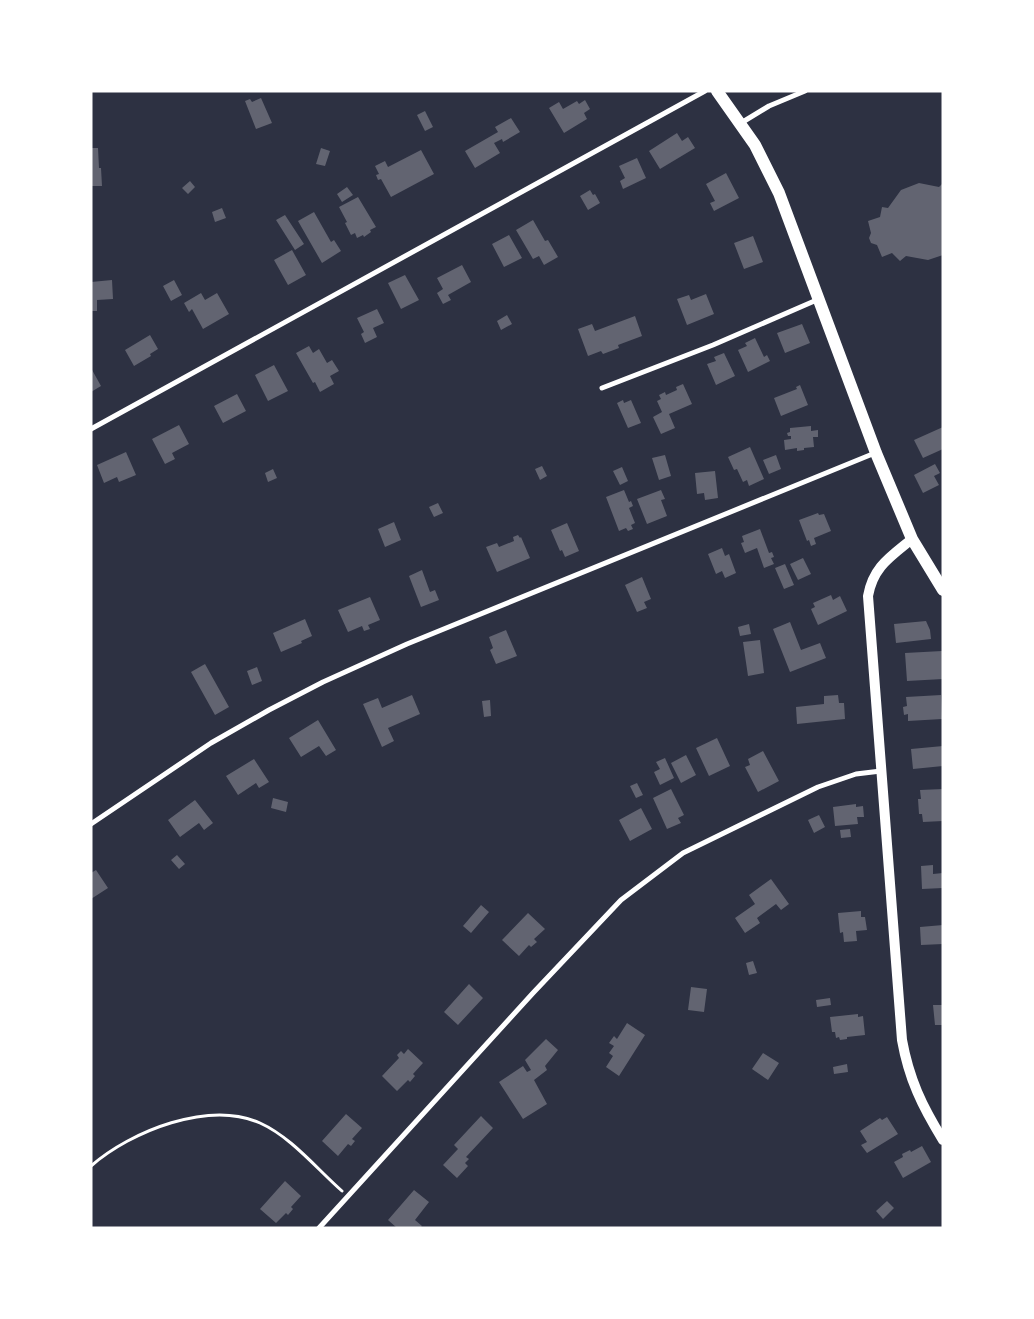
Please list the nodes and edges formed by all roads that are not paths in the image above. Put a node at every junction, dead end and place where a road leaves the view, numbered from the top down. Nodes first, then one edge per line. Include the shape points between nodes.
1 (705, 91) edge
2 (717, 91) edge
3 (805, 91) edge
4 (741, 123) junction
5 (819, 299) junction
6 (602, 388) dead end
7 (91, 428) edge
8 (876, 453) junction
9 (912, 539) junction
10 (943, 590) edge
11 (881, 771) junction
12 (91, 824) edge
13 (943, 1140) edge
14 (318, 1228) edge

1 - 7 street
2 - 4 main road
3 - 4 street via 769,106
4 - 5 main road via 779,193
5 - 6 street
5 - 8 main road
8 - 9 main road
8 - 12 street via 407,644 323,682 211,744
9 - 10 main road
9 - 11 main road via 881,565 870,582 868,596
11 - 13 main road via 902,1040 911,1079
11 - 14 street via 856,774 818,787 683,853 621,900

